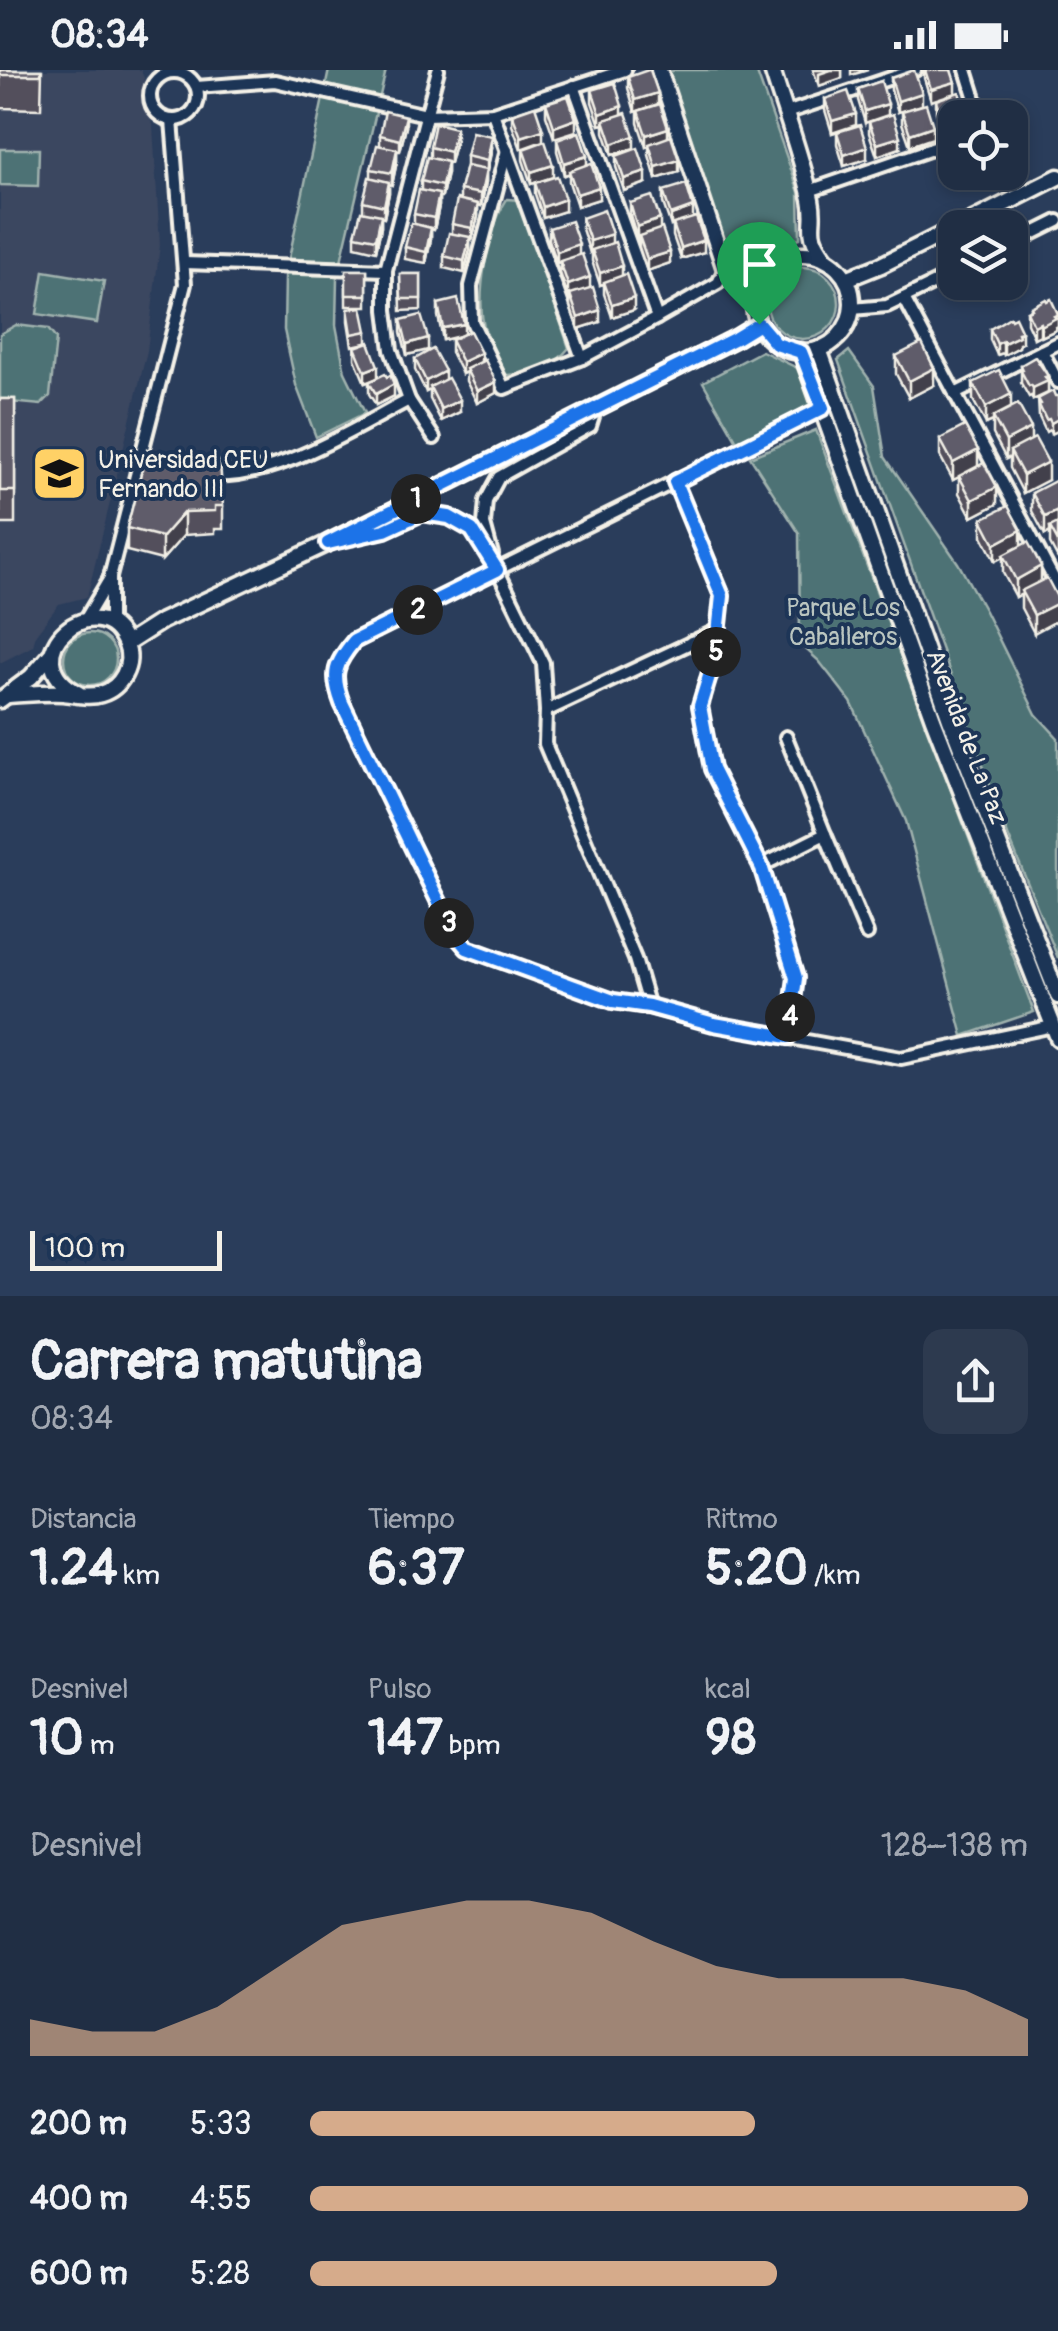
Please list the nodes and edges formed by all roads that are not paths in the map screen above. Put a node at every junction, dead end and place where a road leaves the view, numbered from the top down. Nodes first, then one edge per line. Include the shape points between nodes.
1 (438, 70) edge
2 (625, 70) edge
3 (659, 70) edge
4 (772, 70) edge
5 (915, 70) edge
6 (966, 70) edge
7 (158, 73) edge
8 (276, 75) edge
9 (574, 86) junction
10 (197, 87) junction
11 (976, 100) edge
12 (493, 112) junction
13 (786, 113) junction
14 (426, 115) junction
15 (172, 120) junction
16 (938, 147) edge
17 (508, 150) junction
18 (1058, 177) edge
19 (808, 192) junction
20 (992, 210) edge
21 (1058, 221) edge
22 (1028, 236) edge
23 (938, 237) edge
24 (825, 259) junction
25 (184, 263) junction
26 (725, 269) junction
27 (386, 270) junction
28 (846, 279) junction
29 (938, 281) edge
30 (754, 298) junction
31 (904, 298) junction
32 (852, 309) junction
33 (657, 318) junction
34 (759, 324) junction
35 (1058, 342) edge
36 (819, 349) junction
37 (1042, 351) junction
38 (801, 352) junction
39 (582, 358) junction
40 (1058, 382) edge
41 (955, 394) junction
42 (410, 400) junction
43 (823, 408) junction
44 (595, 410) junction
45 (434, 438) dead end
46 (138, 460) junction
47 (153, 464) edge
48 (197, 474) edge
49 (675, 482) junction
50 (328, 543) junction
51 (497, 570) junction
52 (110, 577) junction
53 (1058, 587) edge
54 (85, 620) junction
55 (110, 626) junction
56 (718, 630) junction
57 (691, 642) junction
58 (126, 644) junction
59 (52, 653) junction
60 (714, 659) junction
61 (78, 694) junction
62 (4, 698) edge
63 (546, 711) junction
64 (786, 737) dead end
65 (824, 834) junction
66 (761, 866) junction
67 (867, 934) dead end
68 (1058, 996) edge
69 (649, 1006) junction
70 (1055, 1027) edge
71 (788, 1037) junction

1 - 14 street
2 - 9 street
3 - 26 street
4 - 13 street
5 - 13 street
6 - 11 street
7 - 10 street via 180,72
7 - 15 street via 152,106
8 - 10 street
8 - 14 street
9 - 12 street
9 - 33 street
10 - 15 street via 192,114
12 - 14 street
12 - 17 street
13 - 19 street
14 - 27 street
15 - 25 street
16 - 19 street
17 - 39 street
17 - 39 street via 471,286 472,322 504,388
18 - 20 street
19 - 24 street via 810,233
21 - 22 street
23 - 28 street
24 - 28 street
24 - 30 street via 794,254 779,260 758,282
25 - 27 street
25 - 46 street
26 - 30 street
26 - 33 street via 718,283
27 - 42 street via 391,350
28 - 32 street
29 - 31 street
30 - 34 street
31 - 32 street
31 - 41 street
32 - 36 street via 841,334
33 - 39 street
34 - 38 street via 776,344
34 - 44 street
35 - 37 street
36 - 38 street
36 - 68 street, Avenida de La Paz via 950,719
37 - 40 street
37 - 41 street
38 - 43 street, Avenida de La Paz
41 - 53 street
42 - 45 street
42 - 48 street via 255,472
43 - 49 street
43 - 70 street, Avenida de La Paz via 933,719
44 - 50 street
44 - 51 street via 590,426 499,477 486,500 484,524
46 - 47 street
46 - 52 street
49 - 51 street
49 - 56 street via 722,596
50 - 51 street via 422,513 449,517 472,530
50 - 58 street
51 - 63 street via 543,663
51 - 69 street via 354,641 341,656 336,686 391,808 467,948 613,1001
52 - 54 street
52 - 55 street
54 - 55 street
54 - 59 street via 67,628
55 - 58 street
56 - 57 street
56 - 60 street
57 - 60 street
57 - 63 street
58 - 61 street via 128,666 115,687
59 - 61 street via 58,678
59 - 62 street
60 - 66 street via 700,706 712,769
61 - 62 street
63 - 69 street via 545,744
64 - 65 street
65 - 66 street
65 - 67 street
66 - 71 street via 796,978
69 - 71 street
70 - 71 street via 901,1058

